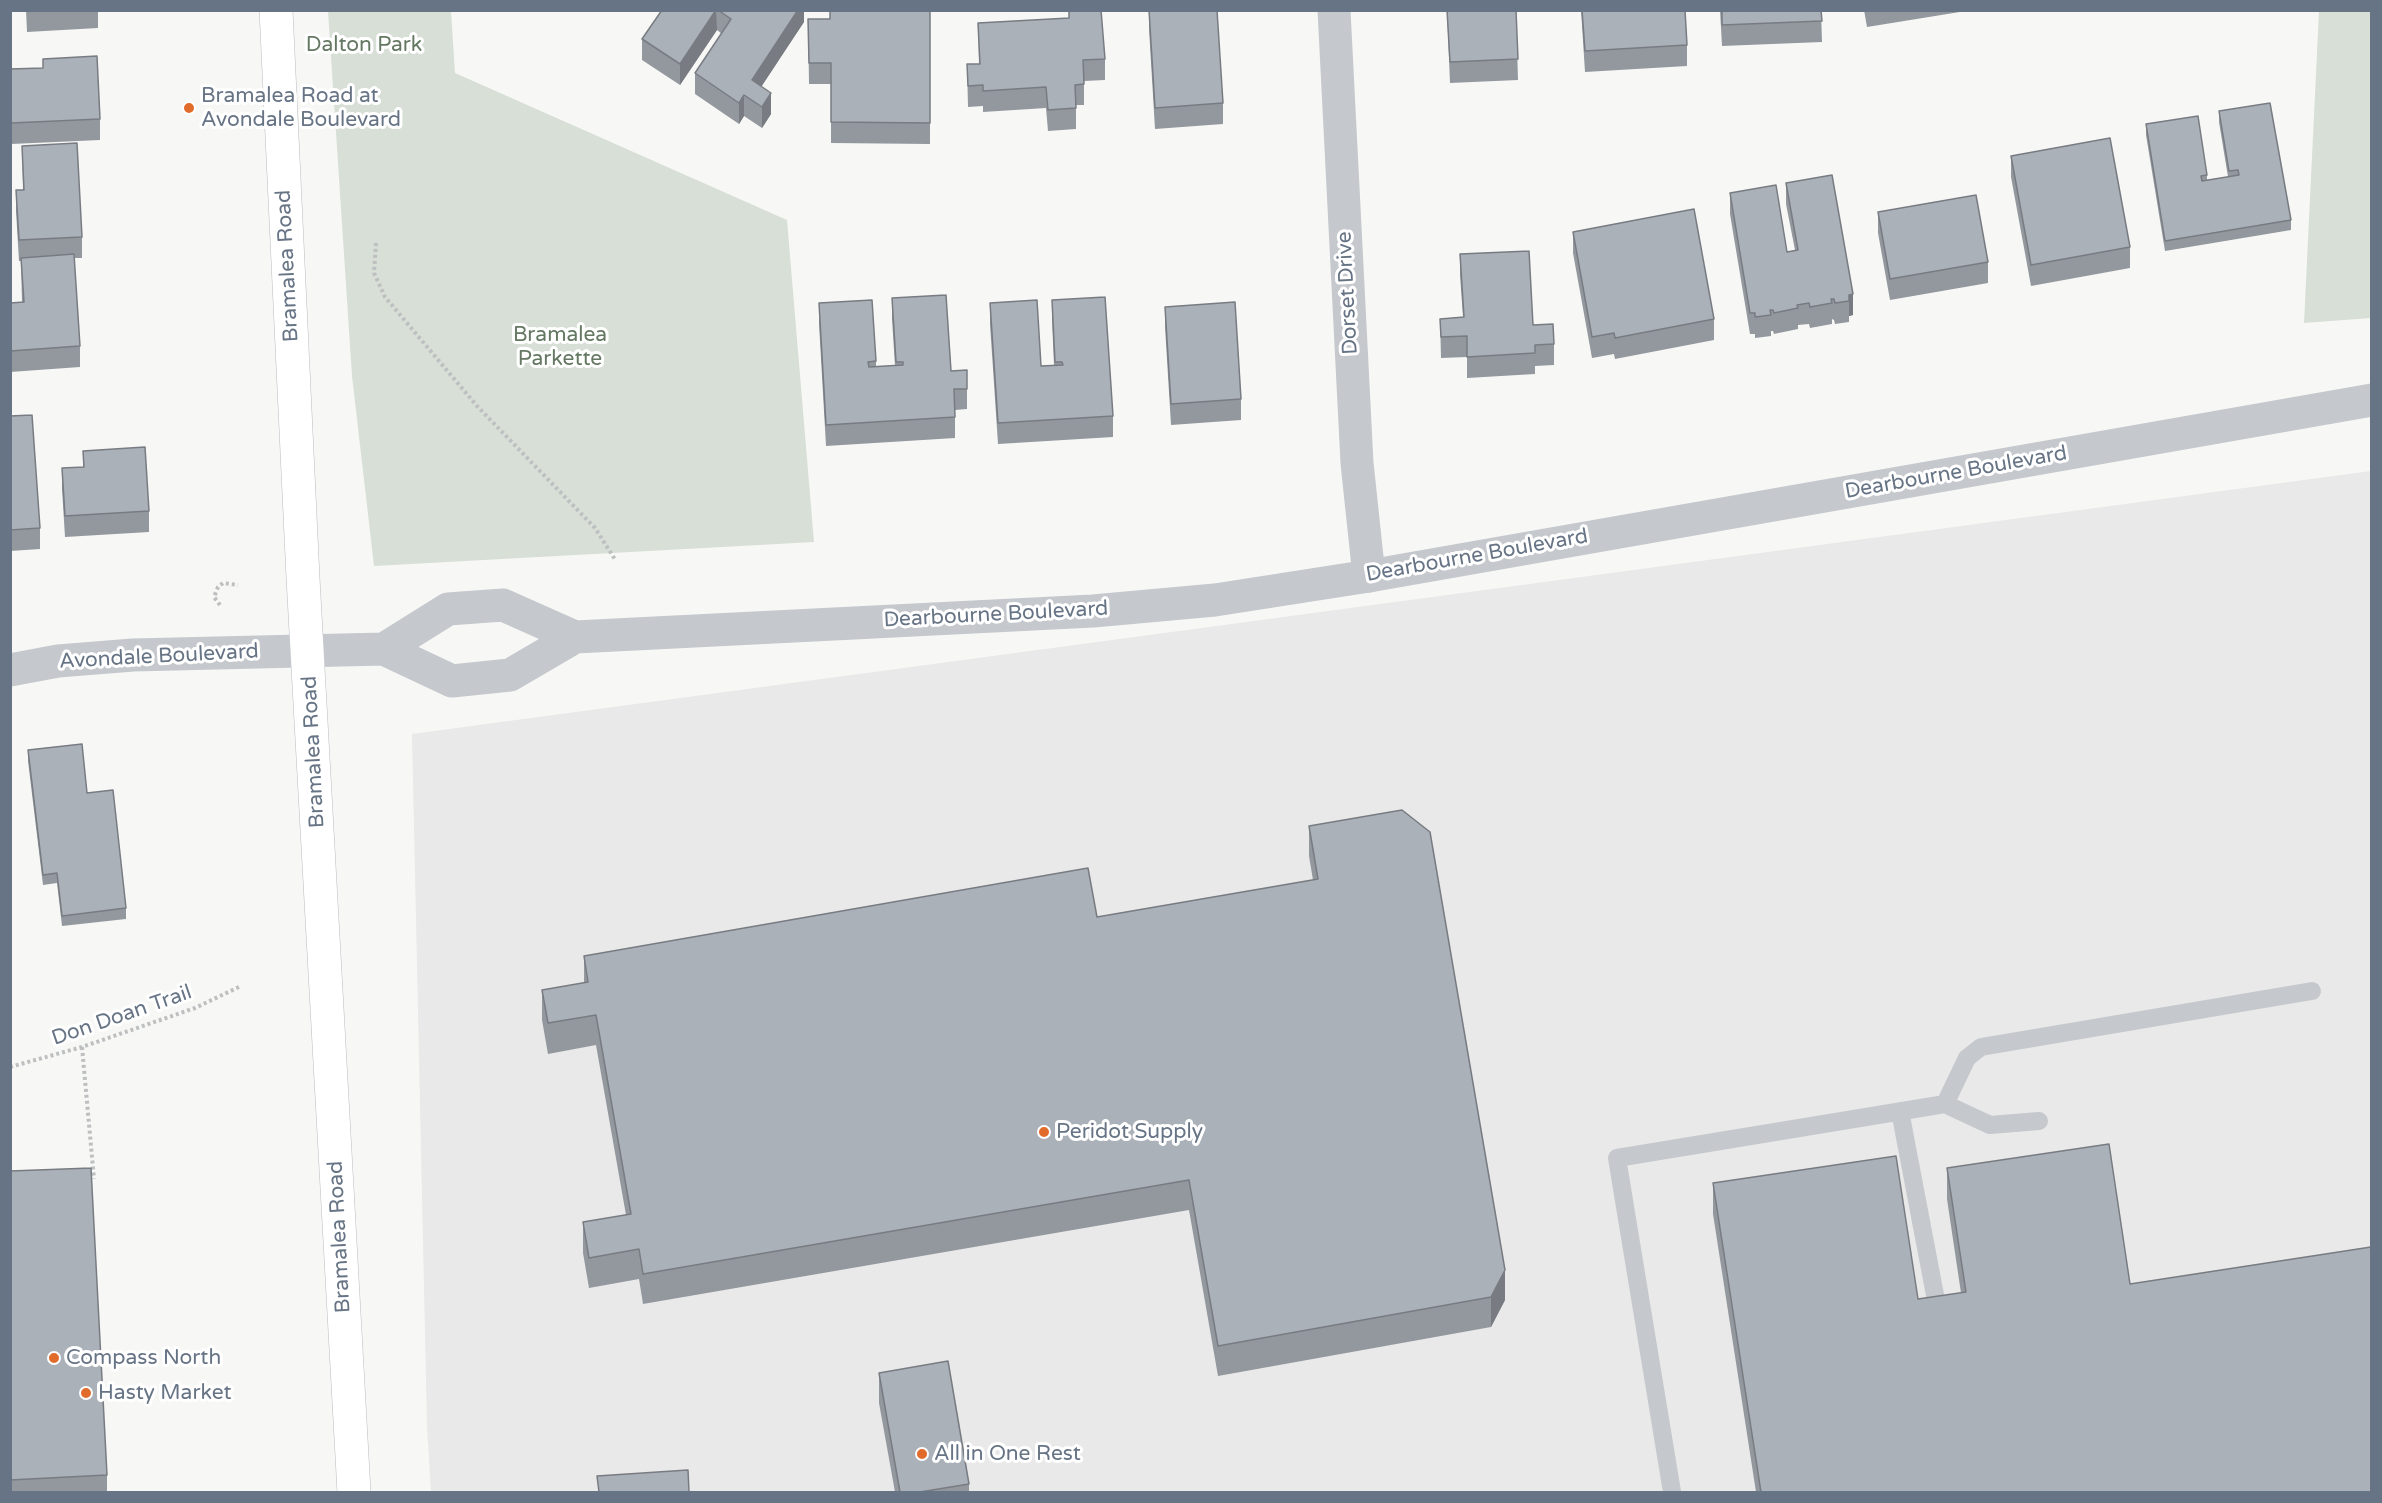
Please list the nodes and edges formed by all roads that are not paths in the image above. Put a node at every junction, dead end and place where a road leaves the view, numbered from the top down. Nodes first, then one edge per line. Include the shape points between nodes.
1 (276, 10) edge
2 (1334, 10) edge
3 (2372, 400) edge
4 (1369, 576) junction
5 (575, 637) junction
6 (384, 649) junction
7 (308, 651) junction
8 (10, 670) edge
9 (2312, 991) dead end
10 (1945, 1104) junction
11 (1900, 1112) junction
12 (2039, 1121) dead end
13 (1935, 1295) edge
14 (354, 1492) edge
15 (1672, 1492) edge

1 - 7 main road, Bramalea Road
2 - 4 street, Dorset Drive via 1357,463
3 - 4 street, Dearbourne Boulevard
4 - 5 street, Dearbourne Boulevard via 1215,600 1092,611
5 - 6 street, Dearbourne Boulevard via 510,675 452,681
5 - 6 street, Dearbourne Boulevard via 504,605 448,609
6 - 7 street, Dearbourne Boulevard
7 - 8 street, Avondale Boulevard via 133,655 58,661
7 - 14 main road, Bramalea Road
9 - 10 lane via 1981,1047 1967,1058
10 - 11 lane
10 - 12 lane via 1990,1125
11 - 13 lane
11 - 15 lane via 1617,1158

